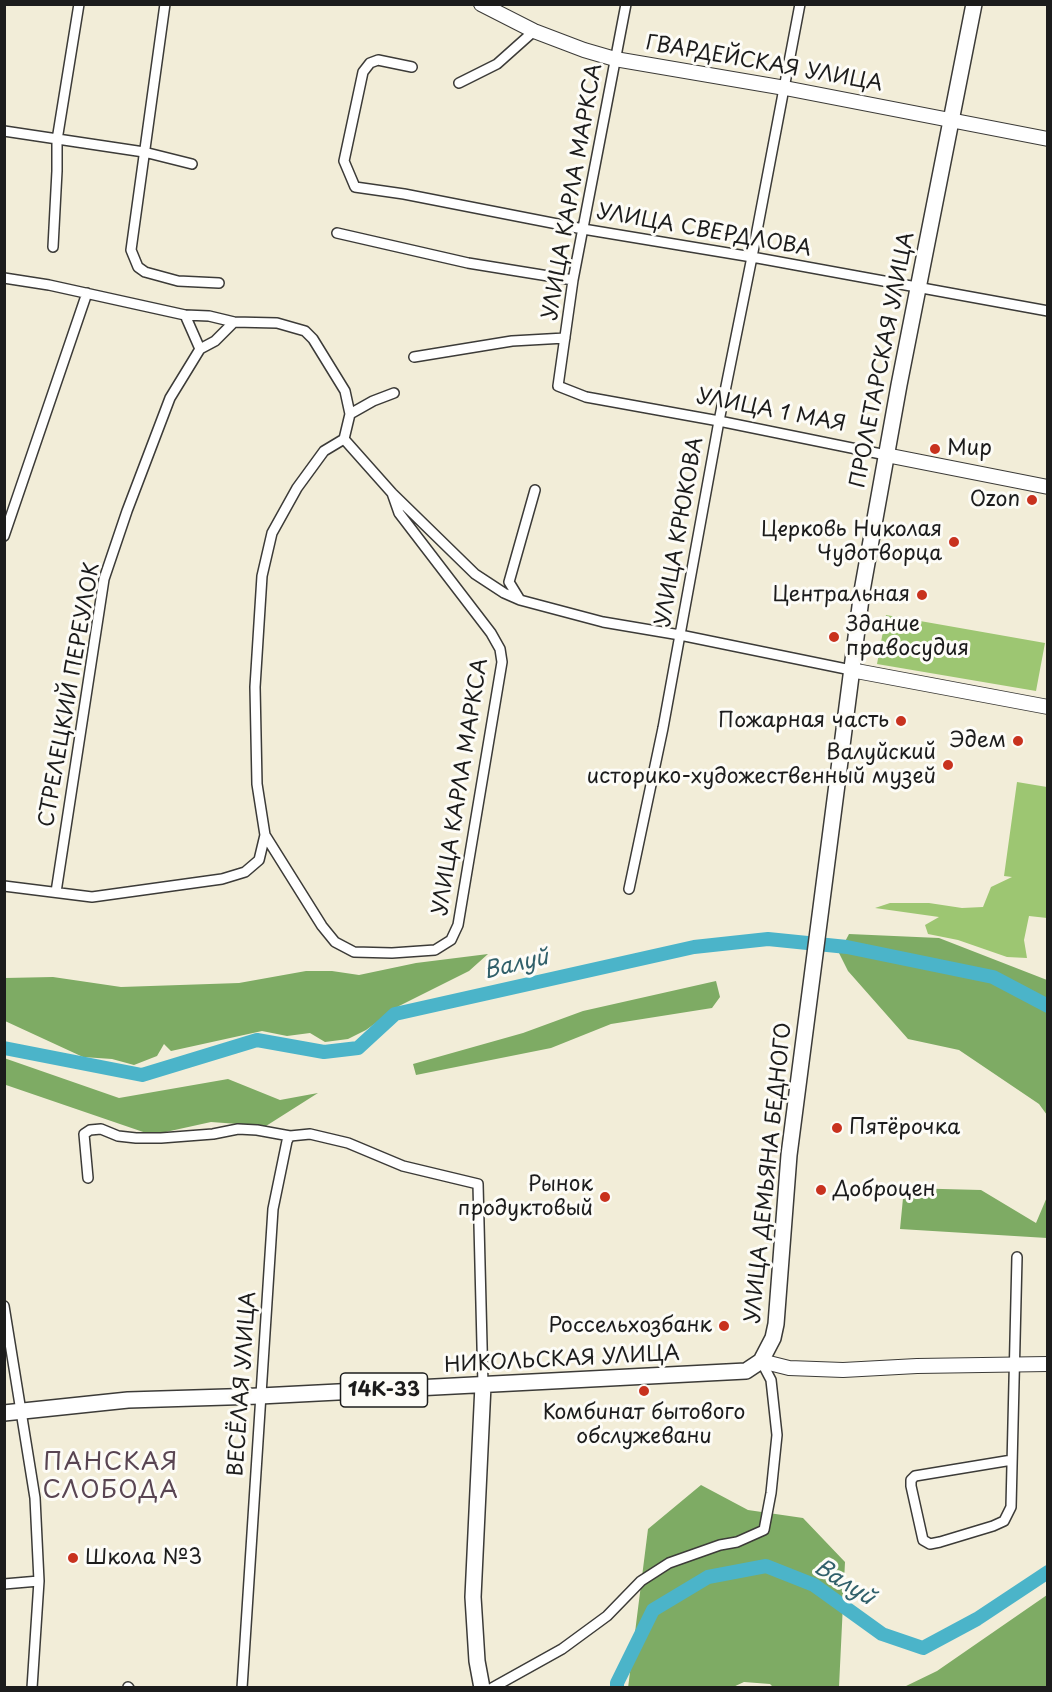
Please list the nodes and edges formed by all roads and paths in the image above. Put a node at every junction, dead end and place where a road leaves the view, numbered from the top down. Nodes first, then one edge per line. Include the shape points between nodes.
1 (79, 4) edge
2 (165, 4) edge
3 (481, 4) edge
4 (626, 4) edge
5 (800, 4) edge
6 (974, 4) edge
7 (534, 31) junction
8 (615, 59) junction
9 (412, 67) dead end
10 (459, 83) dead end
11 (785, 88) junction
12 (950, 120) junction
13 (4, 131) edge
14 (1047, 139) edge
15 (57, 140) junction
16 (144, 152) junction
17 (192, 164) dead end
18 (583, 229) junction
19 (337, 233) dead end
20 (53, 246) dead end
21 (752, 257) junction
22 (4, 278) edge
23 (573, 280) junction
24 (219, 284) dead end
25 (918, 287) junction
26 (87, 293) junction
27 (1047, 311) edge
28 (185, 315) junction
29 (234, 322) junction
30 (565, 339) junction
31 (200, 349) junction
32 (414, 357) dead end
33 (558, 386) joint
34 (394, 393) dead end
35 (350, 414) junction
36 (719, 421) junction
37 (344, 440) junction
38 (886, 455) junction
39 (1047, 487) edge
40 (535, 490) dead end
41 (392, 493) junction
42 (4, 536) edge
43 (520, 600) junction
44 (680, 635) junction
45 (851, 670) junction
46 (1047, 707) edge
47 (265, 835) junction
48 (4, 885) edge
49 (629, 889) dead end
50 (56, 892) junction
51 (822, 903) joint
52 (290, 1136) junction
53 (88, 1178) dead end
54 (1017, 1257) dead end
55 (4, 1306) edge
56 (761, 1361) junction
57 (1015, 1364) junction
58 (1047, 1364) edge
59 (483, 1385) junction
60 (260, 1396) junction
61 (22, 1411) junction
62 (4, 1413) edge
63 (1012, 1460) junction
64 (39, 1581) junction
65 (4, 1584) edge
66 (32, 1688) edge
67 (242, 1688) edge
68 (482, 1688) edge
69 (492, 1688) edge

1 - 15 street
2 - 16 street
3 - 7 main road, ГВАРДЕЙСКАЯ УЛИЦА
4 - 8 street, УЛИЦА КАРЛА МАРКСА
5 - 11 street, УЛИЦА КРЮКОВА
6 - 12 main road, ПРОЛЕТАРСКАЯ УЛИЦА
7 - 8 main road, ГВАРДЕЙСКАЯ УЛИЦА
7 - 10 street via 497,64
8 - 11 main road, ГВАРДЕЙСКАЯ УЛИЦА
8 - 18 street, УЛИЦА КАРЛА МАРКСА
9 - 18 street, УЛИЦА СВЕРДЛОВА via 378,60 363,72 344,161 355,187
11 - 12 main road, ГВАРДЕЙСКАЯ УЛИЦА
11 - 21 street, УЛИЦА КРЮКОВА
12 - 14 main road, ГВАРДЕЙСКАЯ УЛИЦА
12 - 25 main road, ПРОЛЕТАРСКАЯ УЛИЦА
13 - 15 street
15 - 16 street
15 - 20 street
16 - 17 street
16 - 24 street via 131,250 138,267 178,281
18 - 21 street, УЛИЦА СВЕРДЛОВА
18 - 23 street, УЛИЦА КАРЛА МАРКСА
19 - 23 street via 468,263
21 - 25 street, УЛИЦА СВЕРДЛОВА
21 - 36 street, УЛИЦА КРЮКОВА
22 - 26 street
23 - 30 street, УЛИЦА КАРЛА МАРКСА
25 - 27 street, УЛИЦА СВЕРДЛОВА
25 - 38 main road, ПРОЛЕТАРСКАЯ УЛИЦА
26 - 28 street
26 - 42 street
28 - 29 street
28 - 31 street
29 - 31 street, СТРЕЛЕЦКИЙ ПЕРЕУЛОК
29 - 35 street via 277,323 304,331 335,372 345,391
30 - 32 street via 512,341
30 - 33 street, УЛИЦА КАРЛА МАРКСА
31 - 50 street, СТРЕЛЕЦКИЙ ПЕРЕУЛОК via 170,398 104,579
33 - 36 street, УЛИЦА 1 МАЯ via 586,397
34 - 35 street
35 - 37 street
36 - 38 street, УЛИЦА 1 МАЯ
36 - 44 street, УЛИЦА КРЮКОВА
37 - 41 street
37 - 47 street via 324,451 297,488 272,533 262,576 255,687 257,784
38 - 39 main road, УЛИЦА 1 МАЯ
38 - 45 main road, ПРОЛЕТАРСКАЯ УЛИЦА
40 - 43 street via 509,582
41 - 43 street via 475,574
41 - 47 street, УЛИЦА КАРЛА МАРКСА via 399,513 491,633 502,662 458,925 451,940 435,950 392,953 354,952 335,942
43 - 44 street via 603,622
44 - 45 street
44 - 49 street, УЛИЦА КРЮКОВА
45 - 46 main road
45 - 51 main road, ПРОЛЕТАРСКАЯ УЛИЦА
47 - 50 street via 259,860 245,872 222,879 92,897
48 - 50 street
51 - 56 main road, УЛИЦА ДЕМЬЯНА БЕДНОГО via 789,1155 776,1324
52 - 53 street via 238,1129 136,1138 90,1130 84,1134
52 - 59 street via 310,1134 348,1143 403,1166 478,1184
52 - 60 street, ВЕСЁЛАЯ УЛИЦА via 273,1209
54 - 57 street
55 - 61 street
56 - 57 main road via 789,1368 843,1370
56 - 59 main road, НИКОЛЬСКАЯ УЛИЦА / 14К-33 via 746,1371
56 - 69 street via 771,1380 777,1435 764,1530 674,1560 641,1581 607,1616 562,1649
57 - 58 main road
57 - 63 street
59 - 60 main road, НИКОЛЬСКАЯ УЛИЦА / 14К-33
59 - 68 main road via 473,1597
60 - 61 main road, НИКОЛЬСКАЯ УЛИЦА / 14К-33 via 128,1400
60 - 67 street, ВЕСЁЛАЯ УЛИЦА
61 - 62 main road, НИКОЛЬСКАЯ УЛИЦА / 14К-33
61 - 64 street via 35,1498
63 - 63 street via 1011,1507 1004,1521 940,1542 930,1544 923,1540 911,1486 915,1476
64 - 65 street
64 - 66 street

